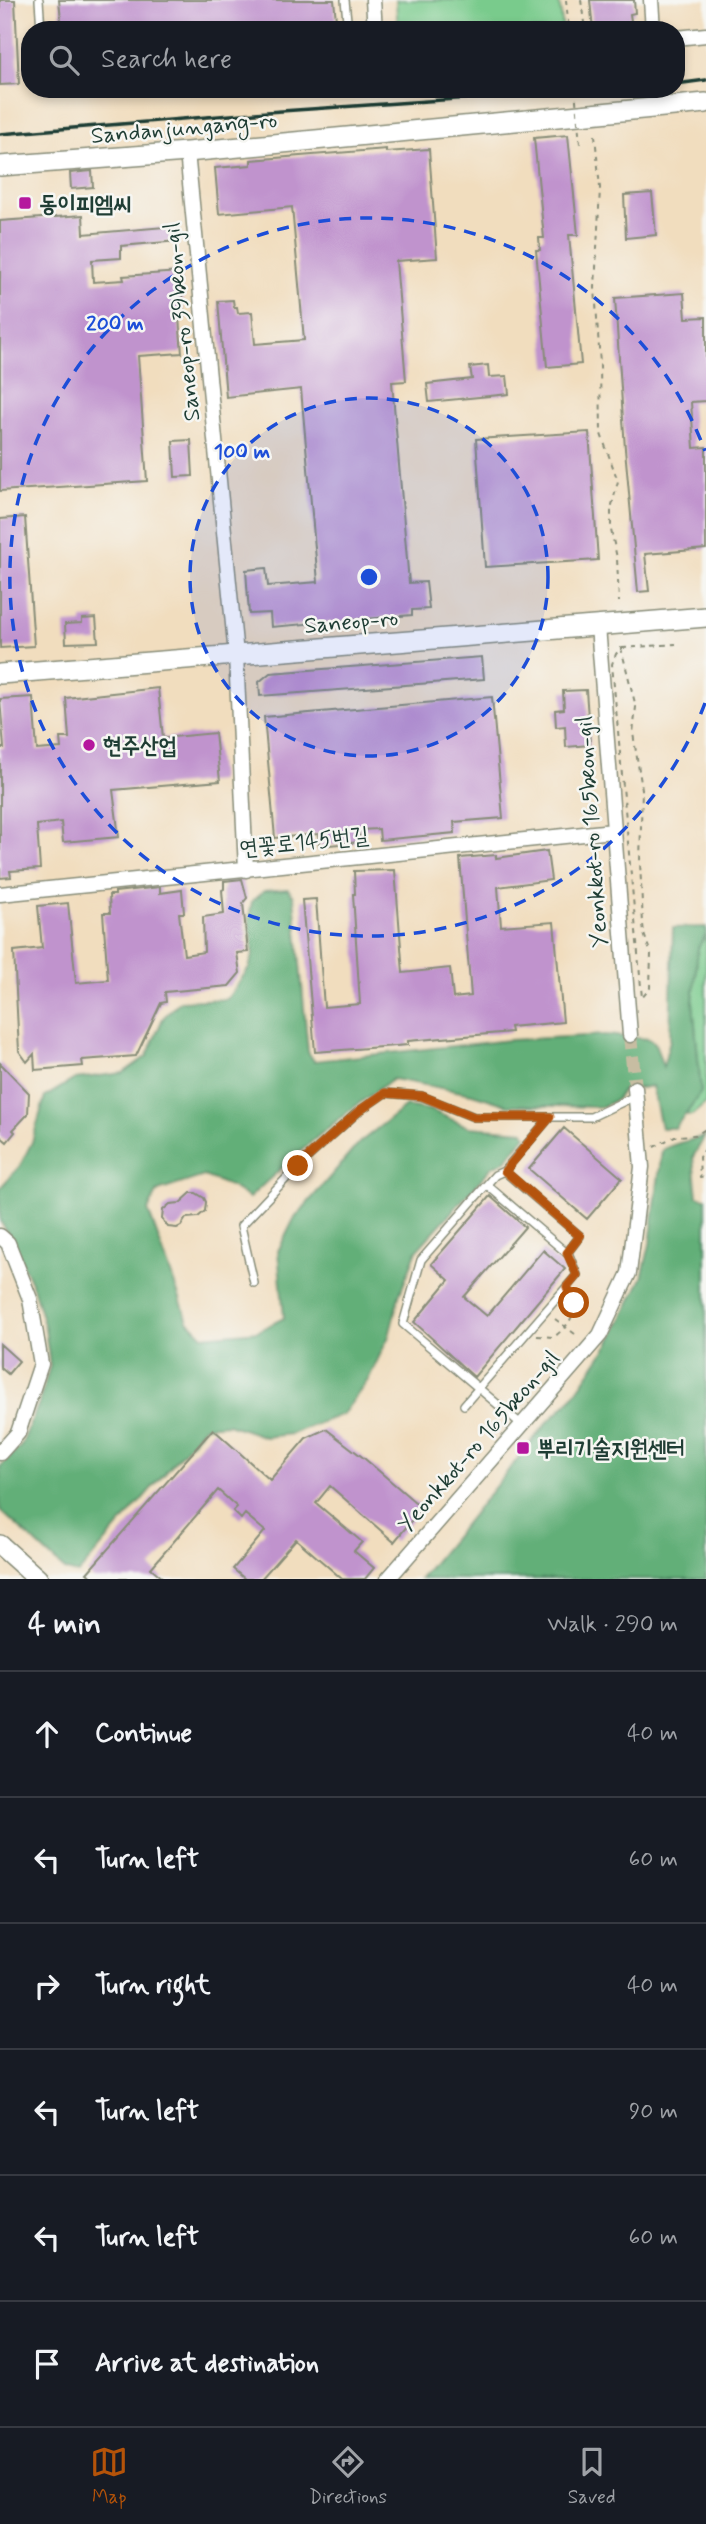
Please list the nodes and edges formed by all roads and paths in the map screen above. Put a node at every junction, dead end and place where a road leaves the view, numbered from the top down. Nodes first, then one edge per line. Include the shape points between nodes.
1 (39, 0) edge
2 (345, 0) edge
3 (373, 0) edge
4 (566, 0) edge
5 (581, 0) edge
6 (651, 0) edge
7 (40, 21) edge
8 (347, 21) edge
9 (374, 21) edge
10 (568, 21) edge
11 (584, 21) edge
12 (652, 21) edge
13 (706, 35) edge
14 (685, 37) edge
15 (576, 98) edge
16 (706, 103) edge
17 (595, 135) dead end
18 (580, 144) dead end
19 (187, 152) junction
20 (0, 166) edge
21 (619, 602) dead end
22 (706, 617) edge
23 (598, 626) junction
24 (676, 644) dead end
25 (621, 648) junction
26 (236, 655) junction
27 (0, 674) edge
28 (614, 831) junction
29 (246, 870) junction
30 (0, 894) edge
31 (630, 1035) tunnel mouth
32 (635, 1092) joint
33 (550, 1117) junction
34 (706, 1129) edge
35 (706, 1148) edge
36 (641, 1155) junction
37 (505, 1171) junction
38 (706, 1177) edge
39 (487, 1185) junction
40 (0, 1236) edge
41 (567, 1253) junction
42 (254, 1283) dead end
43 (567, 1287) junction
44 (546, 1311) junction
45 (565, 1329) junction
46 (526, 1334) junction
47 (575, 1334) dead end
48 (478, 1388) junction
49 (464, 1405) dead end
50 (522, 1425) junction
51 (0, 1453) edge
52 (0, 1545) edge
53 (38, 1579) edge
54 (388, 1579) edge

1 - 7 lane
2 - 8 lane
3 - 9 street
4 - 10 path
5 - 11 path
6 - 12 street
13 - 14 street
15 - 18 path, bridge
16 - 19 street, Sandanjungang-ro
17 - 21 path via 600,188 595,288 601,434 618,481 611,530
19 - 20 street, Sandanjungang-ro
19 - 26 street, Saneop-ro 39beon-gil
22 - 23 street, Saneop-ro
23 - 26 street, Saneop-ro
23 - 28 street, Yeonkkot-ro 165beon-gil
24 - 25 path
25 - 25 path via 636,707 633,733 642,789 643,924 651,954 650,988 642,998 612,664
26 - 27 street, Saneop-ro
26 - 29 street, Saneop-ro 39beon-gil
28 - 29 street, 연꽃로145번길
28 - 31 street, Yeonkkot-ro 165beon-gil
29 - 30 street, 연꽃로145번길
32 - 33 lane via 591,1117
32 - 36 street, Yeonkkot-ro 165beon-gil
33 - 37 lane
33 - 42 lane via 474,1117 422,1096 385,1093 298,1166 242,1226
34 - 36 path via 696,1135 675,1136
35 - 38 path via 699,1157 700,1178
36 - 50 street, Yeonkkot-ro 165beon-gil via 629,1273 600,1335
37 - 39 lane
37 - 41 lane via 580,1236
39 - 41 lane
39 - 48 lane via 421,1260 403,1324
40 - 51 street via 8,1243 30,1299 41,1364 19,1433
41 - 43 lane via 577,1275
43 - 44 lane
43 - 45 path via 574,1303
44 - 45 path
44 - 46 lane
45 - 46 path via 554,1337
45 - 47 path
46 - 48 lane
48 - 49 lane
48 - 50 lane
50 - 54 street, Yeonkkot-ro 165beon-gil
52 - 53 street

